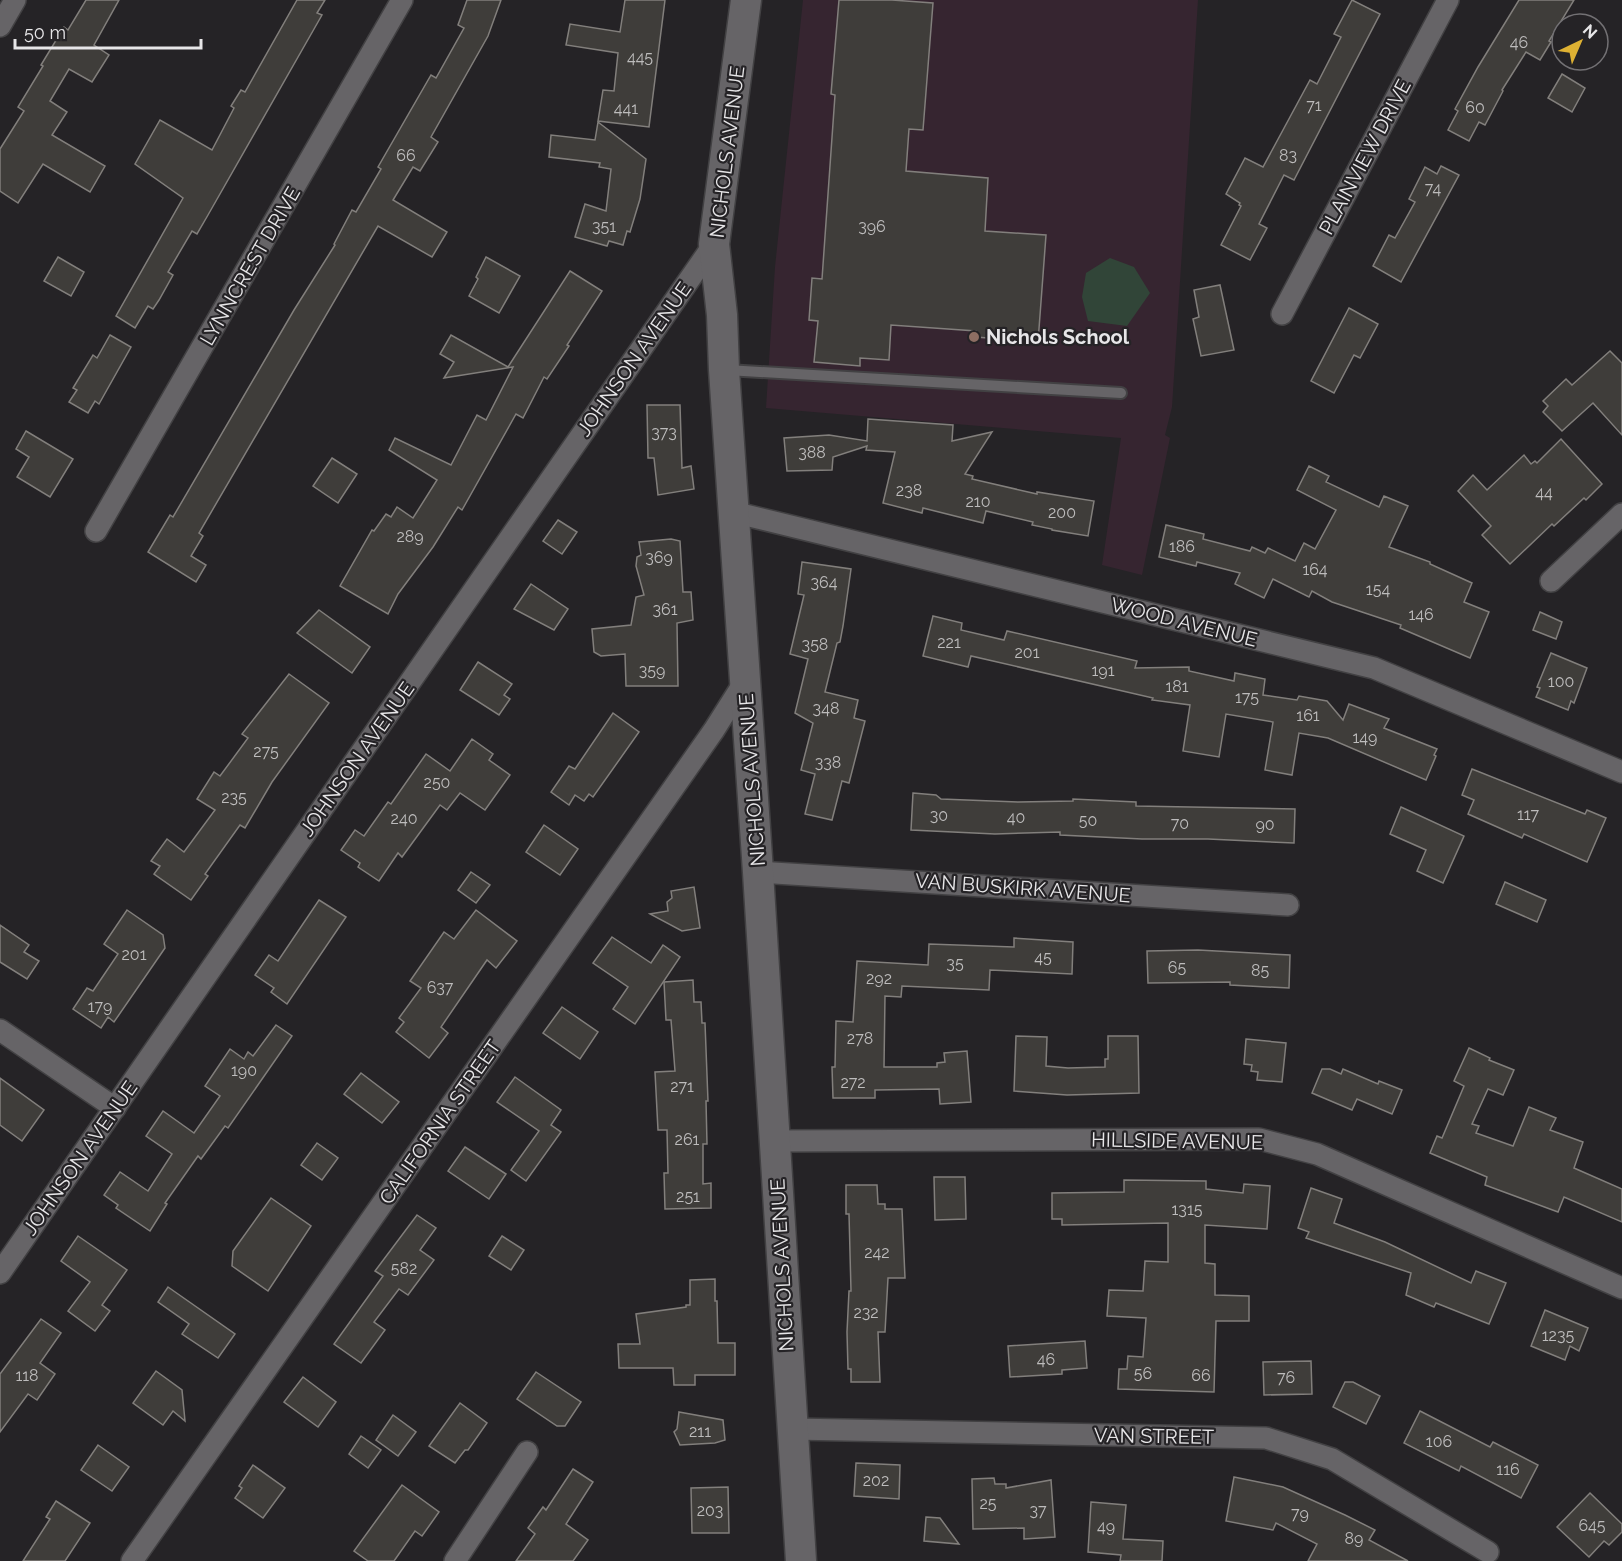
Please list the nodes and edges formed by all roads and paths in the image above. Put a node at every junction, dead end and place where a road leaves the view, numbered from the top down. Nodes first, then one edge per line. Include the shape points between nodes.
1 (15, 0) edge
2 (402, 0) edge
3 (747, 0) edge
4 (1448, 0) edge
5 (0, 26) edge
6 (714, 244) junction
7 (1282, 314) dead end
8 (724, 370) junction
9 (1121, 393) dead end
10 (734, 512) junction
11 (1622, 514) edge
12 (96, 531) dead end
13 (1551, 581) dead end
14 (745, 681) junction
15 (1622, 772) edge
16 (758, 872) junction
17 (1288, 905) dead end
18 (0, 1030) edge
19 (115, 1108) junction
20 (774, 1141) junction
21 (0, 1273) edge
22 (1622, 1288) edge
23 (792, 1429) junction
24 (527, 1452) dead end
25 (1488, 1552) dead end
26 (132, 1561) edge
27 (455, 1561) edge
28 (801, 1561) edge

1 - 5 street
2 - 12 street, LYNNCREST DRIVE
3 - 6 main road, NICHOLS AVENUE
4 - 7 street, PLAINVIEW DRIVE
6 - 8 main road, NICHOLS AVENUE
6 - 19 street, JOHNSON AVENUE
8 - 9 lane
8 - 10 main road, NICHOLS AVENUE
10 - 14 main road, NICHOLS AVENUE
10 - 15 street, WOOD AVENUE via 1374,668
11 - 13 street
14 - 16 main road, NICHOLS AVENUE
14 - 26 street, CALIFORNIA STREET
16 - 17 street, VAN BUSKIRK AVENUE
16 - 20 main road, NICHOLS AVENUE
18 - 19 street
19 - 21 street, JOHNSON AVENUE
20 - 22 street, HILLSIDE AVENUE via 1259,1139 1317,1154
20 - 23 main road, NICHOLS AVENUE
23 - 25 street, VAN STREET via 1266,1438 1332,1459
23 - 28 main road, NICHOLS AVENUE
24 - 27 street

